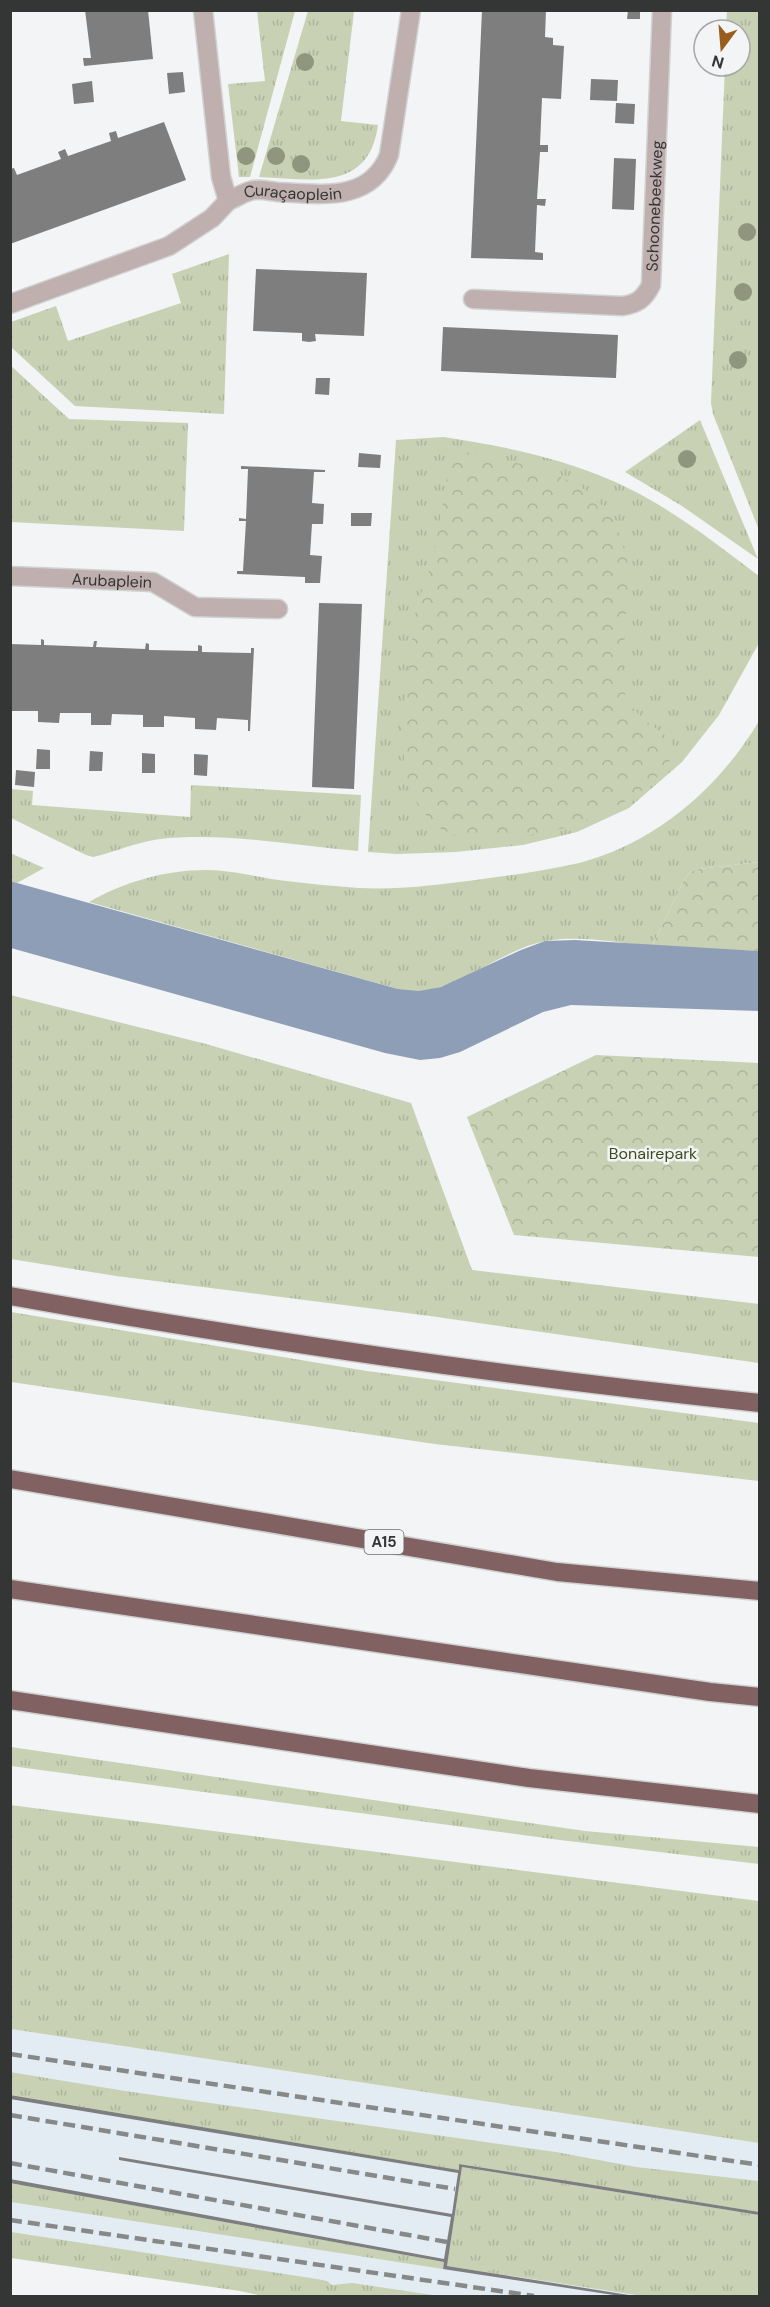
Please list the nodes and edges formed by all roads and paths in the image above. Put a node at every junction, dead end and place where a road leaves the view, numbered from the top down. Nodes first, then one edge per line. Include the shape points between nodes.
1 (203, 10) edge
2 (411, 10) edge
3 (662, 10) edge
4 (228, 201) junction
5 (473, 299) dead end
6 (10, 304) edge
7 (10, 576) edge
8 (278, 609) dead end
9 (10, 1296) edge
10 (759, 1403) edge
11 (10, 1479) edge
12 (10, 1589) edge
13 (759, 1591) edge
14 (759, 1697) edge
15 (10, 1701) edge
16 (759, 1804) edge

1 - 4 street, Curaçaoplein via 221,177
2 - 4 street, Curaçaoplein via 389,155 377,177 342,192 251,190
3 - 5 street, Schoonebeekweg via 651,285 646,296 635,304 622,306
4 - 6 street via 212,218 169,246
7 - 8 street, Arubaplein via 153,582 195,607
9 - 10 highway via 286,1342 605,1387
11 - 13 highway, A15 via 556,1572
12 - 14 highway
15 - 16 highway via 529,1778

